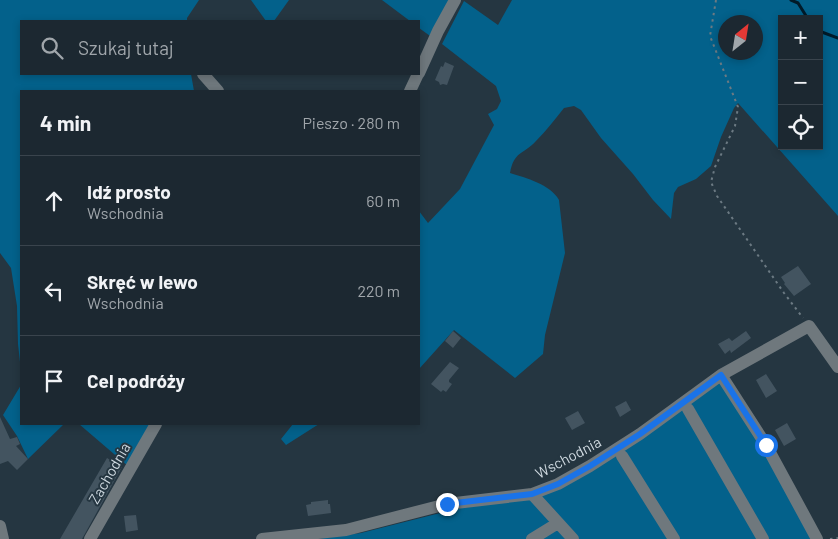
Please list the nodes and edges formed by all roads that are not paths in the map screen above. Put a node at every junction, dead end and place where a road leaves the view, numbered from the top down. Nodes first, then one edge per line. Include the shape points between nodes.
1 (455, 0) edge
2 (420, 71) edge
3 (204, 75) edge
4 (418, 75) edge
5 (217, 90) edge
6 (410, 90) edge
7 (838, 367) edge
8 (721, 375) junction
9 (688, 409) dead end
10 (155, 425) edge
11 (622, 456) dead end
12 (532, 494) junction
13 (558, 523) junction
14 (90, 539) edge
15 (262, 539) edge
16 (532, 539) edge
17 (573, 539) edge
18 (674, 539) edge
19 (763, 539) edge
20 (816, 539) edge

1 - 2 street
3 - 5 street
4 - 6 street
7 - 8 street, Wschodnia via 809,326
8 - 12 street, Wschodnia via 590,466
8 - 20 street via 766,445
9 - 19 street
10 - 14 street, Zachodnia
11 - 18 street
12 - 13 street
12 - 15 street, Wschodnia via 447,504 346,530
13 - 16 street
13 - 17 street

